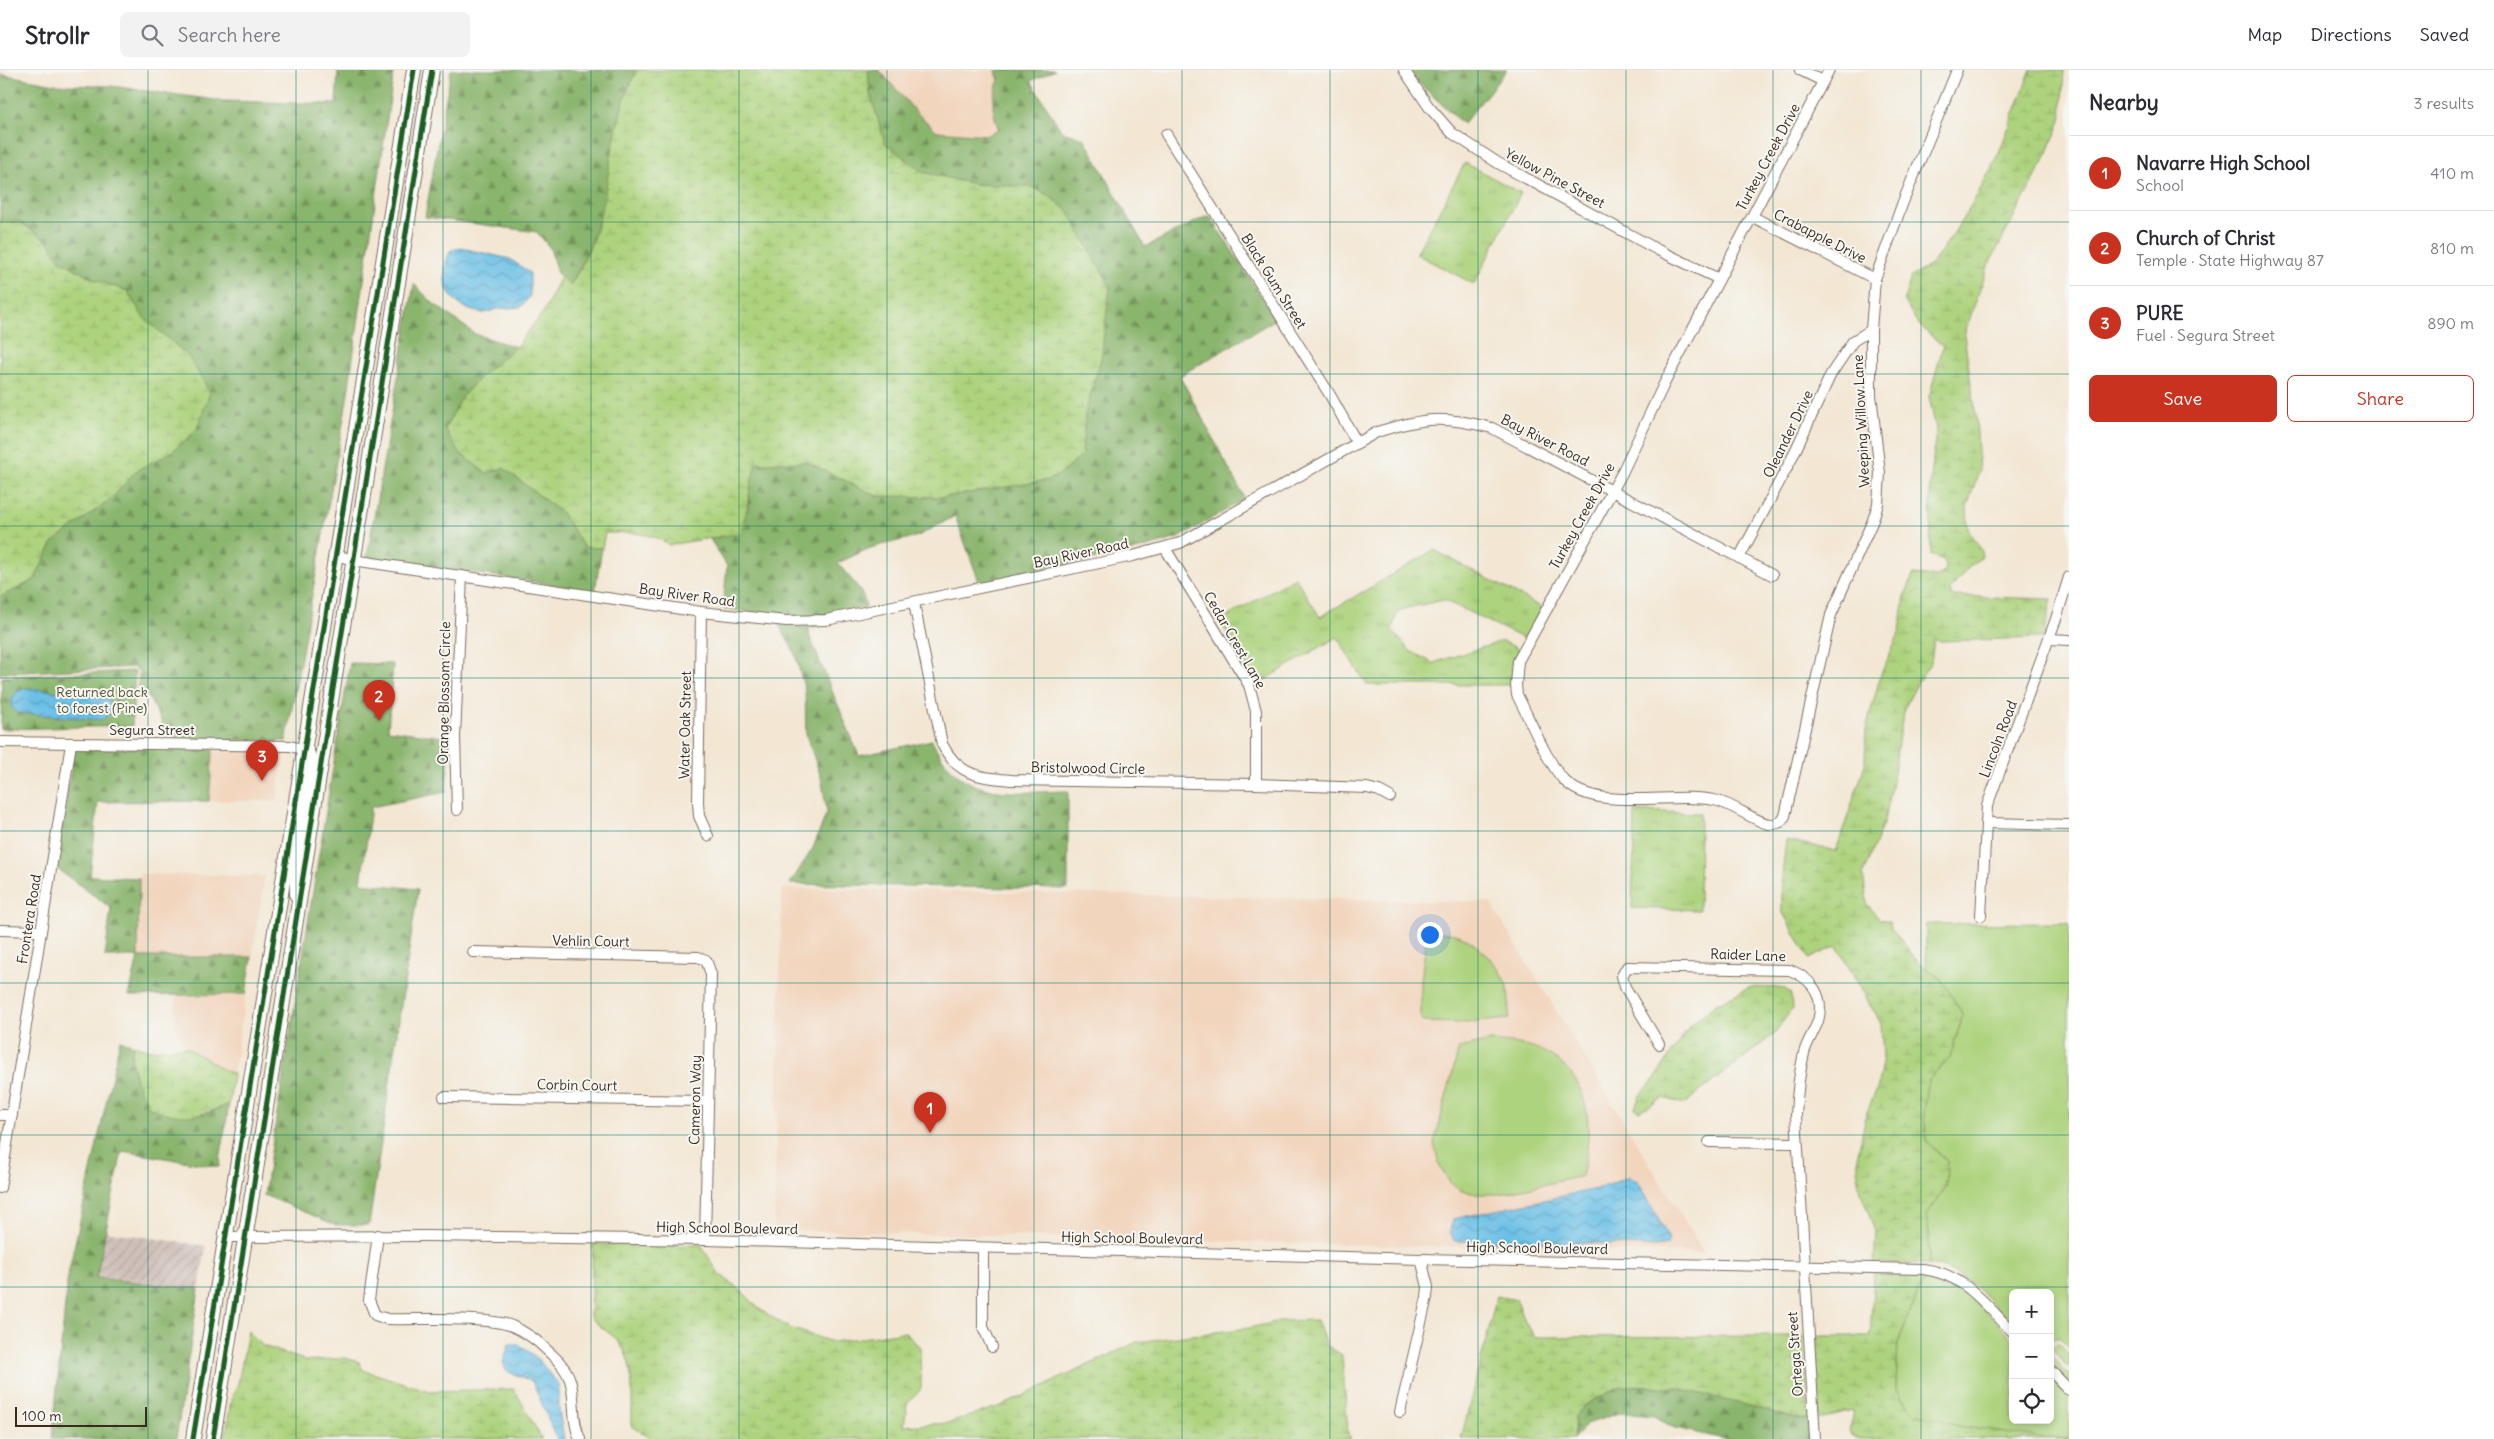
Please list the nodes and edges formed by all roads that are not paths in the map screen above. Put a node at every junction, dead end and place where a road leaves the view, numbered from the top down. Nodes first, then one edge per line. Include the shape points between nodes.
1 (414, 70) edge
2 (432, 70) edge
3 (1404, 70) edge
4 (1800, 70) edge
5 (1829, 70) edge
6 (1957, 70) edge
7 (1823, 81) junction
8 (1166, 134) dead end
9 (1752, 217) junction
10 (1720, 279) junction
11 (1875, 280) junction
12 (1871, 330) junction
13 (1358, 443) junction
14 (1612, 490) junction
15 (1164, 548) junction
16 (336, 555) junction
17 (1739, 558) junction
18 (353, 560) junction
19 (1772, 575) dead end
20 (462, 576) junction
21 (2069, 577) edge
22 (914, 603) junction
23 (701, 612) junction
24 (2049, 640) junction
25 (2069, 640) edge
26 (0, 742) edge
27 (71, 744) junction
28 (304, 750) junction
29 (1256, 784) junction
30 (1390, 797) dead end
31 (457, 810) dead end
32 (1986, 823) junction
33 (1774, 824) joint
34 (2069, 825) edge
35 (708, 836) dead end
36 (1981, 916) dead end
37 (0, 930) edge
38 (41, 931) junction
39 (294, 934) junction
40 (473, 952) dead end
41 (707, 962) joint
42 (1658, 1044) dead end
43 (444, 1096) dead end
44 (708, 1101) junction
45 (0, 1115) edge
46 (12, 1115) junction
47 (1709, 1142) dead end
48 (1797, 1143) junction
49 (0, 1188) edge
50 (378, 1235) junction
51 (227, 1236) junction
52 (246, 1238) junction
53 (705, 1240) junction
54 (983, 1249) junction
55 (1421, 1259) junction
56 (1803, 1268) junction
57 (2009, 1328) edge
58 (992, 1347) dead end
59 (2054, 1374) edge
60 (2069, 1390) edge
61 (1400, 1412) dead end
62 (193, 1439) edge
63 (213, 1439) edge
64 (580, 1439) edge
65 (1815, 1439) edge

1 - 16 highway
2 - 18 highway
3 - 10 street, Yellow Pine Street via 1429,107 1452,133 1498,163 1658,250
4 - 7 street
5 - 7 street, Turkey Creek Drive
6 - 11 street, Weeping Willow Lane
7 - 9 street, Turkey Creek Drive
8 - 13 street, Black Gum Street
9 - 10 street, Turkey Creek Drive
9 - 11 street, Crabapple Drive
10 - 14 street, Turkey Creek Drive
11 - 12 street, Weeping Willow Lane
12 - 17 street, Oleander Drive via 1853,341 1831,374 1792,460
12 - 33 street, Weeping Willow Lane via 1871,395 1880,473 1878,504 1874,520 1831,615 1785,816
13 - 14 street, Bay River Road via 1399,425 1429,419 1456,419 1492,428
13 - 15 street, Bay River Road via 1180,543
14 - 17 street, Bay River Road
14 - 33 street, Turkey Creek Drive via 1518,661 1517,695 1563,780 1580,790 1610,798 1712,799
15 - 22 street, Bay River Road
15 - 29 street, Cedar Crest Lane via 1249,685 1256,711
16 - 18 street, Bay River Road
16 - 28 highway
17 - 19 street, Bay River Road
18 - 20 street, Bay River Road
18 - 39 highway
20 - 23 street, Bay River Road
20 - 31 street, Orange Blossom Circle via 455,737
21 - 24 street, Lincoln Road
22 - 23 street, Bay River Road via 804,622
22 - 29 street, Bristolwood Circle via 942,744 949,758 966,772 1012,780
23 - 35 street, Water Oak Street via 698,802
24 - 25 street
24 - 32 street, Lincoln Road via 1993,790
26 - 27 street, Segura Street
27 - 28 street, Segura Street via 270,746
27 - 38 street, Frontera Road
28 - 39 street via 309,751 313,764 295,880
28 - 51 highway
29 - 30 street, Bristolwood Circle via 1367,788 1379,790
32 - 34 street
32 - 36 street, Lincoln Road
37 - 38 street
38 - 46 street, Frontera Road
39 - 52 highway
40 - 41 street, Vehlin Court via 698,957
41 - 44 street, Cameron Way via 711,974
42 - 48 street, Raider Lane via 1625,987 1622,976 1627,967 1780,969 1806,978 1817,996 1820,1011 1797,1079
43 - 44 street, Corbin Court
44 - 53 street, Cameron Way
45 - 46 street
46 - 49 street, Frontera Road
47 - 48 street
48 - 56 street, Raider Lane
50 - 52 street, High School Boulevard
50 - 53 street, High School Boulevard
50 - 64 street via 369,1300 376,1315 387,1320 494,1322 526,1333 562,1365 570,1379 574,1426
51 - 52 street, High School Boulevard
51 - 62 highway
52 - 63 highway
53 - 54 street, High School Boulevard
54 - 55 street, High School Boulevard
54 - 58 street via 983,1327
55 - 56 street, High School Boulevard
55 - 61 street via 1427,1296
56 - 57 street, High School Boulevard via 1938,1270 1965,1284
56 - 65 street, Ortega Street
59 - 60 street

